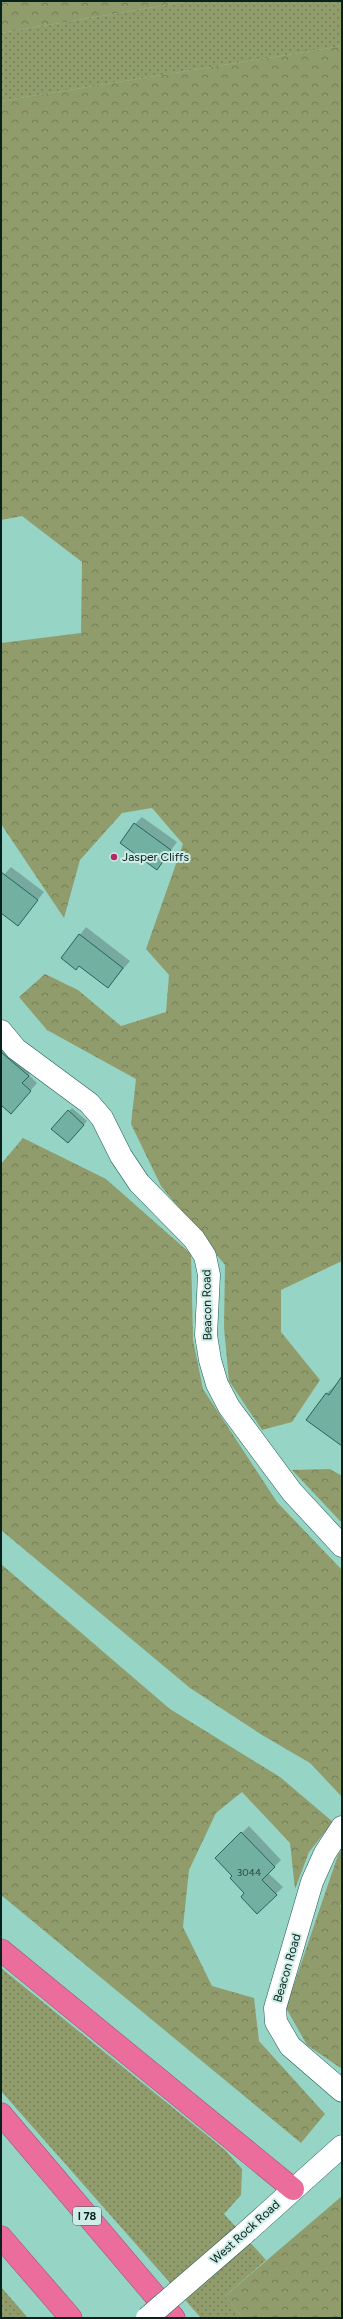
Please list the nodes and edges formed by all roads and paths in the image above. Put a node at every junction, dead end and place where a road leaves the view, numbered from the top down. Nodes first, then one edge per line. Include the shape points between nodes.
1 (1, 1031) edge
2 (342, 1546) edge
3 (342, 1827) edge
4 (1, 1950) edge
5 (342, 2091) edge
6 (1, 2114) edge
7 (342, 2146) edge
8 (293, 2189) junction
9 (1, 2237) edge
10 (71, 2318) edge
11 (147, 2318) edge
12 (174, 2318) edge

1 - 2 street, Beacon Road via 16,1049 89,1103 102,1118 121,1156 139,1183 194,1239 205,1256 210,1275 206,1335 217,1384 229,1407 292,1492
3 - 5 street, Beacon Road via 325,1853 312,1882 275,2008 276,2022 290,2046
4 - 8 highway
6 - 12 highway, I 78
7 - 8 street, West Rock Road
8 - 11 street, West Rock Road, bridge
9 - 10 highway

